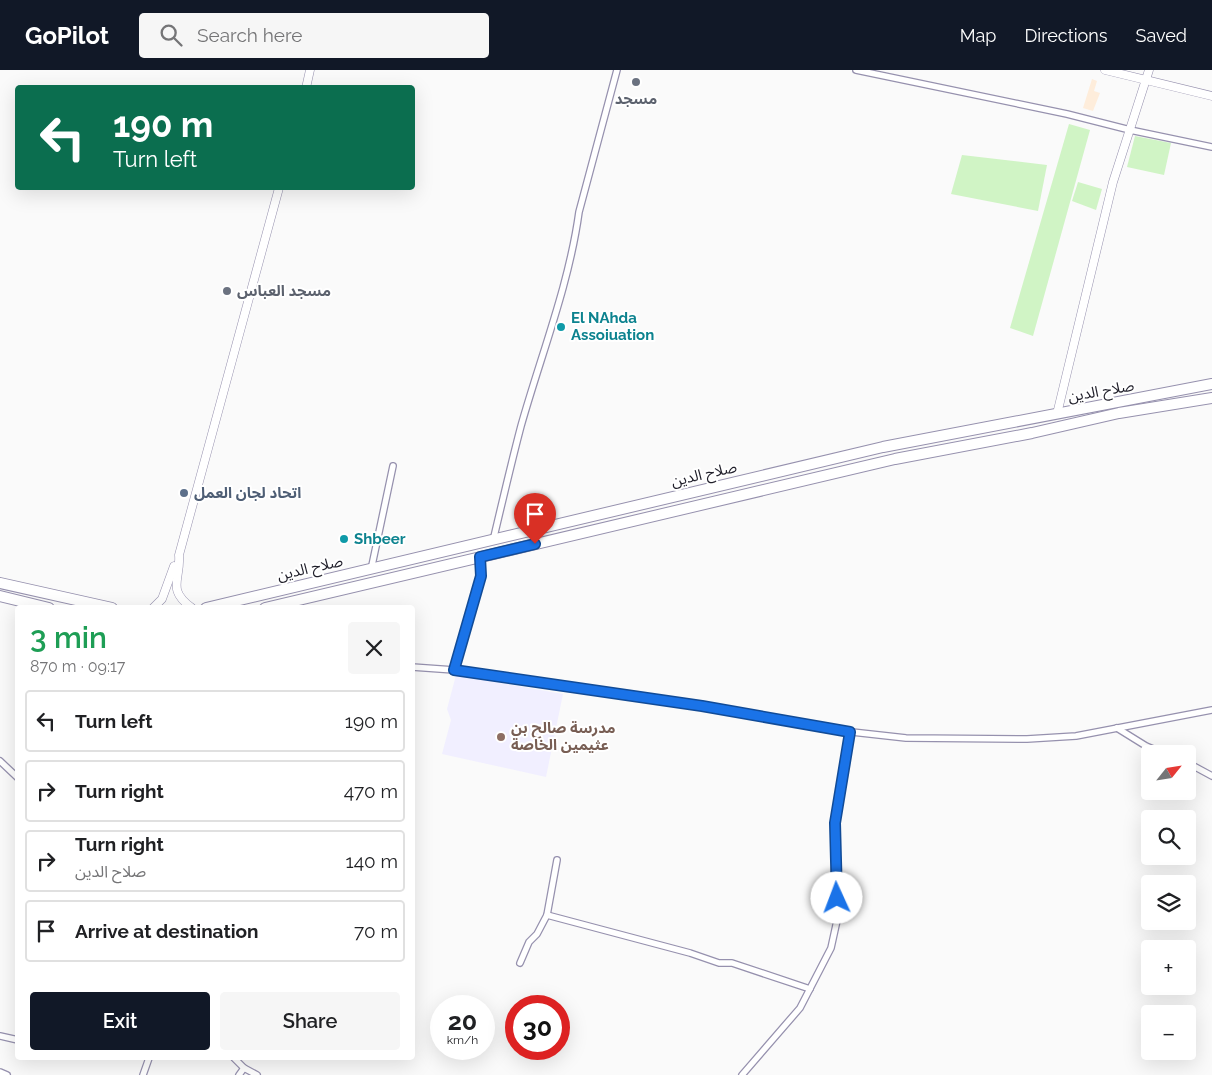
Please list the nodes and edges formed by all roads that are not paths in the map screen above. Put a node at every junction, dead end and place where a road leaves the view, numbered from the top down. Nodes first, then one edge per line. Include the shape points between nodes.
1 (310, 70) edge
2 (617, 70) edge
3 (856, 70) edge
4 (1105, 70) edge
5 (1149, 70) edge
6 (1146, 79) junction
7 (307, 85) edge
8 (1212, 96) edge
9 (1130, 130) junction
10 (1212, 147) edge
11 (278, 190) edge
12 (1212, 384) edge
13 (1212, 398) edge
14 (1057, 414) junction
15 (859, 452) junction
16 (393, 466) dead end
17 (861, 467) junction
18 (664, 498) junction
19 (666, 513) junction
20 (493, 541) junction
21 (179, 556) junction
22 (480, 557) junction
23 (371, 570) junction
24 (1, 584) edge
25 (0, 596) edge
26 (37, 605) edge
27 (98, 605) edge
28 (156, 605) edge
29 (188, 605) edge
30 (219, 605) edge
31 (279, 605) edge
32 (415, 667) edge
33 (454, 670) junction
34 (1212, 710) edge
35 (1116, 728) junction
36 (850, 732) junction
37 (1144, 745) edge
38 (0, 761) edge
39 (1196, 767) edge
40 (15, 775) edge
41 (1212, 776) edge
42 (557, 860) dead end
43 (547, 915) junction
44 (520, 963) dead end
45 (810, 989) junction
46 (0, 1036) edge
47 (15, 1039) edge
48 (149, 1060) edge
49 (236, 1060) edge
50 (244, 1068) junction
51 (0, 1072) edge
52 (7, 1075) edge
53 (143, 1075) edge
54 (239, 1075) edge
55 (257, 1075) edge
56 (742, 1075) edge

1 - 7 main road
2 - 20 street via 551,332 522,424
3 - 9 street
4 - 6 main road
5 - 6 main road
6 - 8 main road
6 - 9 main road
9 - 10 street
9 - 14 main road via 1113,182
11 - 21 main road
12 - 14 highway, صلاح الدين
13 - 17 highway, صلاح الدين via 1119,413
14 - 15 highway, صلاح الدين
15 - 17 highway via 864,456
15 - 18 highway, صلاح الدين
16 - 23 street
17 - 19 highway, صلاح الدين
18 - 19 highway via 658,505
18 - 20 highway, صلاح الدين
19 - 22 highway, صلاح الدين
20 - 23 highway, صلاح الدين
21 - 28 main road via 162,599
21 - 29 main road via 177,592
22 - 31 highway, صلاح الدين
22 - 33 street via 481,576
23 - 30 highway, صلاح الدين
24 - 27 highway
25 - 26 highway
32 - 33 street
33 - 36 street via 702,706
34 - 35 street
35 - 36 street via 1076,736 1027,739 906,738
35 - 37 street
36 - 45 street via 835,823 838,916 831,948
38 - 40 street
39 - 41 street
42 - 43 street
43 - 44 street
43 - 45 street via 718,963 732,964
45 - 56 street via 788,1024
46 - 47 street
48 - 53 street
49 - 50 street
50 - 54 street
50 - 55 street
51 - 52 street

